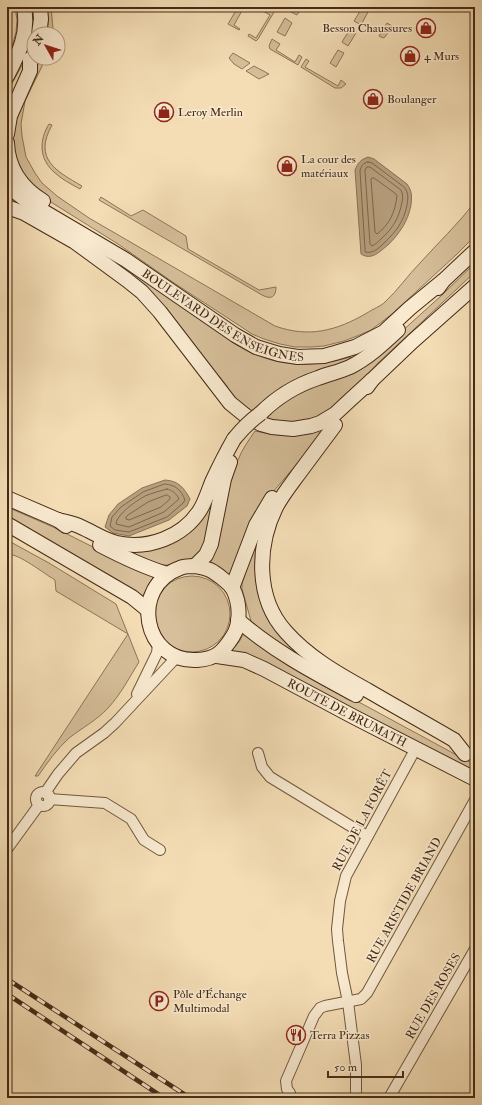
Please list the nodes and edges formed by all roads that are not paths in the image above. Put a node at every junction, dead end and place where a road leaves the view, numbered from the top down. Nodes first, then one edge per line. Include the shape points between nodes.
1 (24, 7) edge
2 (40, 7) edge
3 (40, 26) edge
4 (26, 66) edge
5 (31, 66) edge
6 (7, 76) edge
7 (7, 102) edge
8 (7, 134) edge
9 (7, 143) edge
10 (7, 184) edge
11 (7, 207) edge
12 (106, 247) junction
13 (475, 251) edge
14 (443, 281) junction
15 (475, 286) edge
16 (372, 380) junction
17 (335, 426) junction
18 (237, 440) junction
19 (7, 498) edge
20 (58, 520) junction
21 (7, 524) edge
22 (195, 566) junction
23 (167, 574) junction
24 (232, 588) junction
25 (148, 610) junction
26 (238, 620) junction
27 (158, 642) junction
28 (217, 656) junction
29 (178, 657) junction
30 (127, 710) junction
31 (416, 748) junction
32 (258, 753) dead end
33 (470, 757) edge
34 (475, 779) edge
35 (47, 796) junction
36 (475, 800) edge
37 (367, 836) junction
38 (7, 849) edge
39 (160, 850) dead end
40 (475, 949) edge
41 (348, 1002) junction
42 (290, 1093) dead end
43 (356, 1098) edge
44 (389, 1098) edge

1 - 6 main road via 24,40
2 - 3 main road
4 - 7 main road
5 - 8 main road via 10,116
9 - 12 main road via 13,168 29,191 79,224
10 - 12 main road, BOULEVARD DES ENSEIGNES via 31,204
11 - 16 main road, BOULEVARD DES ENSEIGNES via 75,242 142,292 230,403 261,424 293,429 320,423 335,414
12 - 14 main road, BOULEVARD DES ENSEIGNES via 235,335 256,347 298,357 324,356 367,341 384,332
13 - 14 main road
14 - 18 main road, bridge via 416,314 365,359 349,368 300,385 284,395 251,420
15 - 16 main road
16 - 17 main road
17 - 24 main road via 270,502 256,525
17 - 33 main road via 282,496 272,518 262,557 266,596 285,632 301,647 347,679 454,740
18 - 20 main road via 222,460 200,509 190,523 173,536 152,543 127,545
18 - 22 main road via 224,479 210,550
19 - 20 main road
20 - 23 main road via 112,551
21 - 25 main road via 132,597
22 - 23 main road via 181,567
22 - 24 main road via 209,570
23 - 25 main road via 157,584
24 - 26 main road via 237,600
25 - 27 main road via 150,627
26 - 28 main road via 235,633
26 - 33 main road, ROUTE DE BRUMATH via 263,640 310,669
27 - 29 main road
27 - 30 street via 157,653
28 - 29 main road via 191,660
28 - 31 main road, ROUTE DE BRUMATH via 244,660 264,669
29 - 30 street
30 - 35 street via 104,733 76,753 58,774
31 - 34 main road, ROUTE DE BRUMATH
31 - 37 street, RUE DE LA FORÊT
32 - 37 street via 262,768 270,777
35 - 38 street via 41,793 37,796 39,805
35 - 39 street via 105,803 131,819 144,840
36 - 41 street, RUE ARISTIDE BRIAND via 367,993 361,999
37 - 41 street, RUE DE LA FORÊT via 346,876 340,901 337,929
40 - 44 street, RUE DES ROSES
41 - 42 street, RUE ARISTIDE BRIAND via 320,1008 314,1016 286,1081
41 - 43 street, RUE DE LA FORÊT via 356,1065

